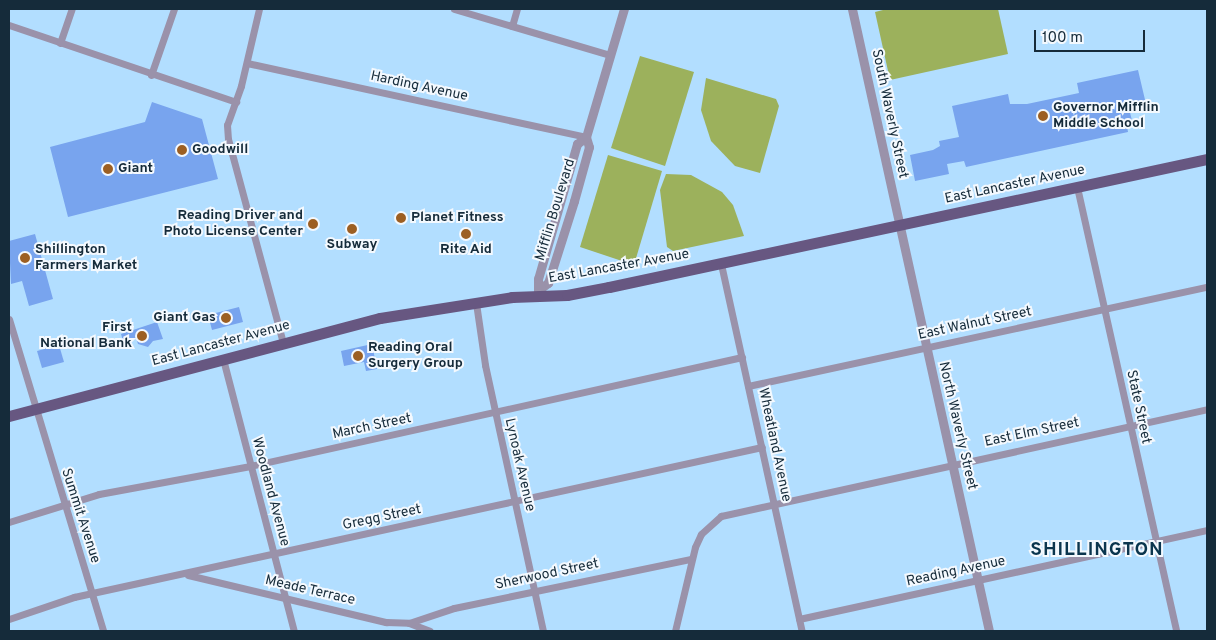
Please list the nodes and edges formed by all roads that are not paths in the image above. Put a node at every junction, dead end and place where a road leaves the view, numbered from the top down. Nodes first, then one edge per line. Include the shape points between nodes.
1 (72, 9) edge
2 (174, 9) edge
3 (259, 9) edge
4 (454, 9) edge
5 (517, 9) edge
6 (624, 9) edge
7 (852, 9) edge
8 (9, 26) edge
9 (512, 26) junction
10 (60, 43) junction
11 (610, 55) junction
12 (247, 63) junction
13 (151, 75) junction
14 (236, 102) junction
15 (586, 136) junction
16 (1207, 159) edge
17 (1077, 187) junction
18 (898, 226) junction
19 (721, 264) junction
20 (1207, 287) edge
21 (539, 292) junction
22 (476, 303) junction
23 (1103, 309) junction
24 (9, 319) edge
25 (283, 343) junction
26 (926, 348) junction
27 (742, 357) junction
28 (223, 359) junction
29 (748, 386) junction
30 (33, 408) junction
31 (1207, 409) edge
32 (495, 413) junction
33 (9, 416) edge
34 (1128, 426) junction
35 (762, 448) junction
36 (950, 464) junction
37 (250, 466) junction
38 (515, 501) junction
39 (774, 503) junction
40 (63, 504) junction
41 (9, 522) edge
42 (1207, 530) edge
43 (1156, 541) junction
44 (273, 554) junction
45 (692, 559) junction
46 (184, 574) junction
47 (978, 580) junction
48 (534, 590) junction
49 (91, 593) junction
50 (285, 599) junction
51 (9, 619) edge
52 (799, 619) junction
53 (409, 622) junction
54 (103, 631) edge
55 (294, 631) edge
56 (430, 631) edge
57 (543, 631) edge
58 (675, 631) edge
59 (802, 631) edge
60 (989, 631) edge
61 (1176, 631) edge

1 - 10 street
2 - 13 street
3 - 12 street
4 - 9 street
5 - 9 street
6 - 11 street, Mifflin Boulevard
7 - 18 street, South Waverly Street
8 - 10 street
9 - 11 street
10 - 13 street
11 - 15 street, Mifflin Boulevard
12 - 14 street
12 - 15 street, Harding Avenue
13 - 14 street
14 - 25 street via 227,125 230,152
15 - 21 street, Mifflin Boulevard via 578,144 538,279
16 - 17 main road, East Lancaster Avenue
17 - 18 main road, East Lancaster Avenue
17 - 23 street, State Street
18 - 19 main road, East Lancaster Avenue
18 - 26 street, North Waverly Street
19 - 21 main road, East Lancaster Avenue via 567,294
19 - 27 street, Wheatland Avenue
20 - 23 street, East Walnut Street
21 - 22 main road, East Lancaster Avenue
22 - 25 main road, East Lancaster Avenue via 380,318
22 - 32 street, Lynoak Avenue
23 - 26 street, East Walnut Street
23 - 34 street, State Street
24 - 30 street, Summit Avenue
25 - 28 main road, East Lancaster Avenue
26 - 29 street, East Walnut Street
26 - 36 street, North Waverly Street
27 - 29 street, Wheatland Avenue
27 - 32 street, March Street
28 - 30 main road, East Lancaster Avenue
28 - 37 street, Woodland Avenue
29 - 35 street, Wheatland Avenue
30 - 33 main road, East Lancaster Avenue
30 - 40 street, Summit Avenue
31 - 34 street, East Elm Street
32 - 37 street, March Street
32 - 38 street, Lynoak Avenue
34 - 36 street, East Elm Street
34 - 43 street, State Street
35 - 38 street, Gregg Street
35 - 39 street, Wheatland Avenue
36 - 39 street, East Elm Street
36 - 47 street, North Waverly Street
37 - 40 street, March Street via 99,494
37 - 44 street, Woodland Avenue
38 - 44 street, Gregg Street
38 - 48 street, Lynoak Avenue
39 - 45 street, East Elm Street via 721,516 701,534
39 - 52 street, Wheatland Avenue
40 - 41 street, March Street
40 - 49 street, Summit Avenue
42 - 43 street, Reading Avenue
43 - 47 street, Reading Avenue
43 - 61 street, State Street
44 - 46 street, Gregg Street
44 - 50 street, Woodland Avenue
45 - 48 street, Sherwood Street
45 - 58 street, East Elm Street
46 - 49 street, Gregg Street
46 - 50 street, Meade Terrace
47 - 52 street, Reading Avenue
47 - 60 street, North Waverly Street
48 - 53 street, Sherwood Street
48 - 57 street, Lynoak Avenue
49 - 51 street, Gregg Street
49 - 54 street, Summit Avenue
50 - 53 street, Meade Terrace via 386,622
50 - 55 street, Woodland Avenue
52 - 59 street, Wheatland Avenue
53 - 56 street, Meade Terrace

